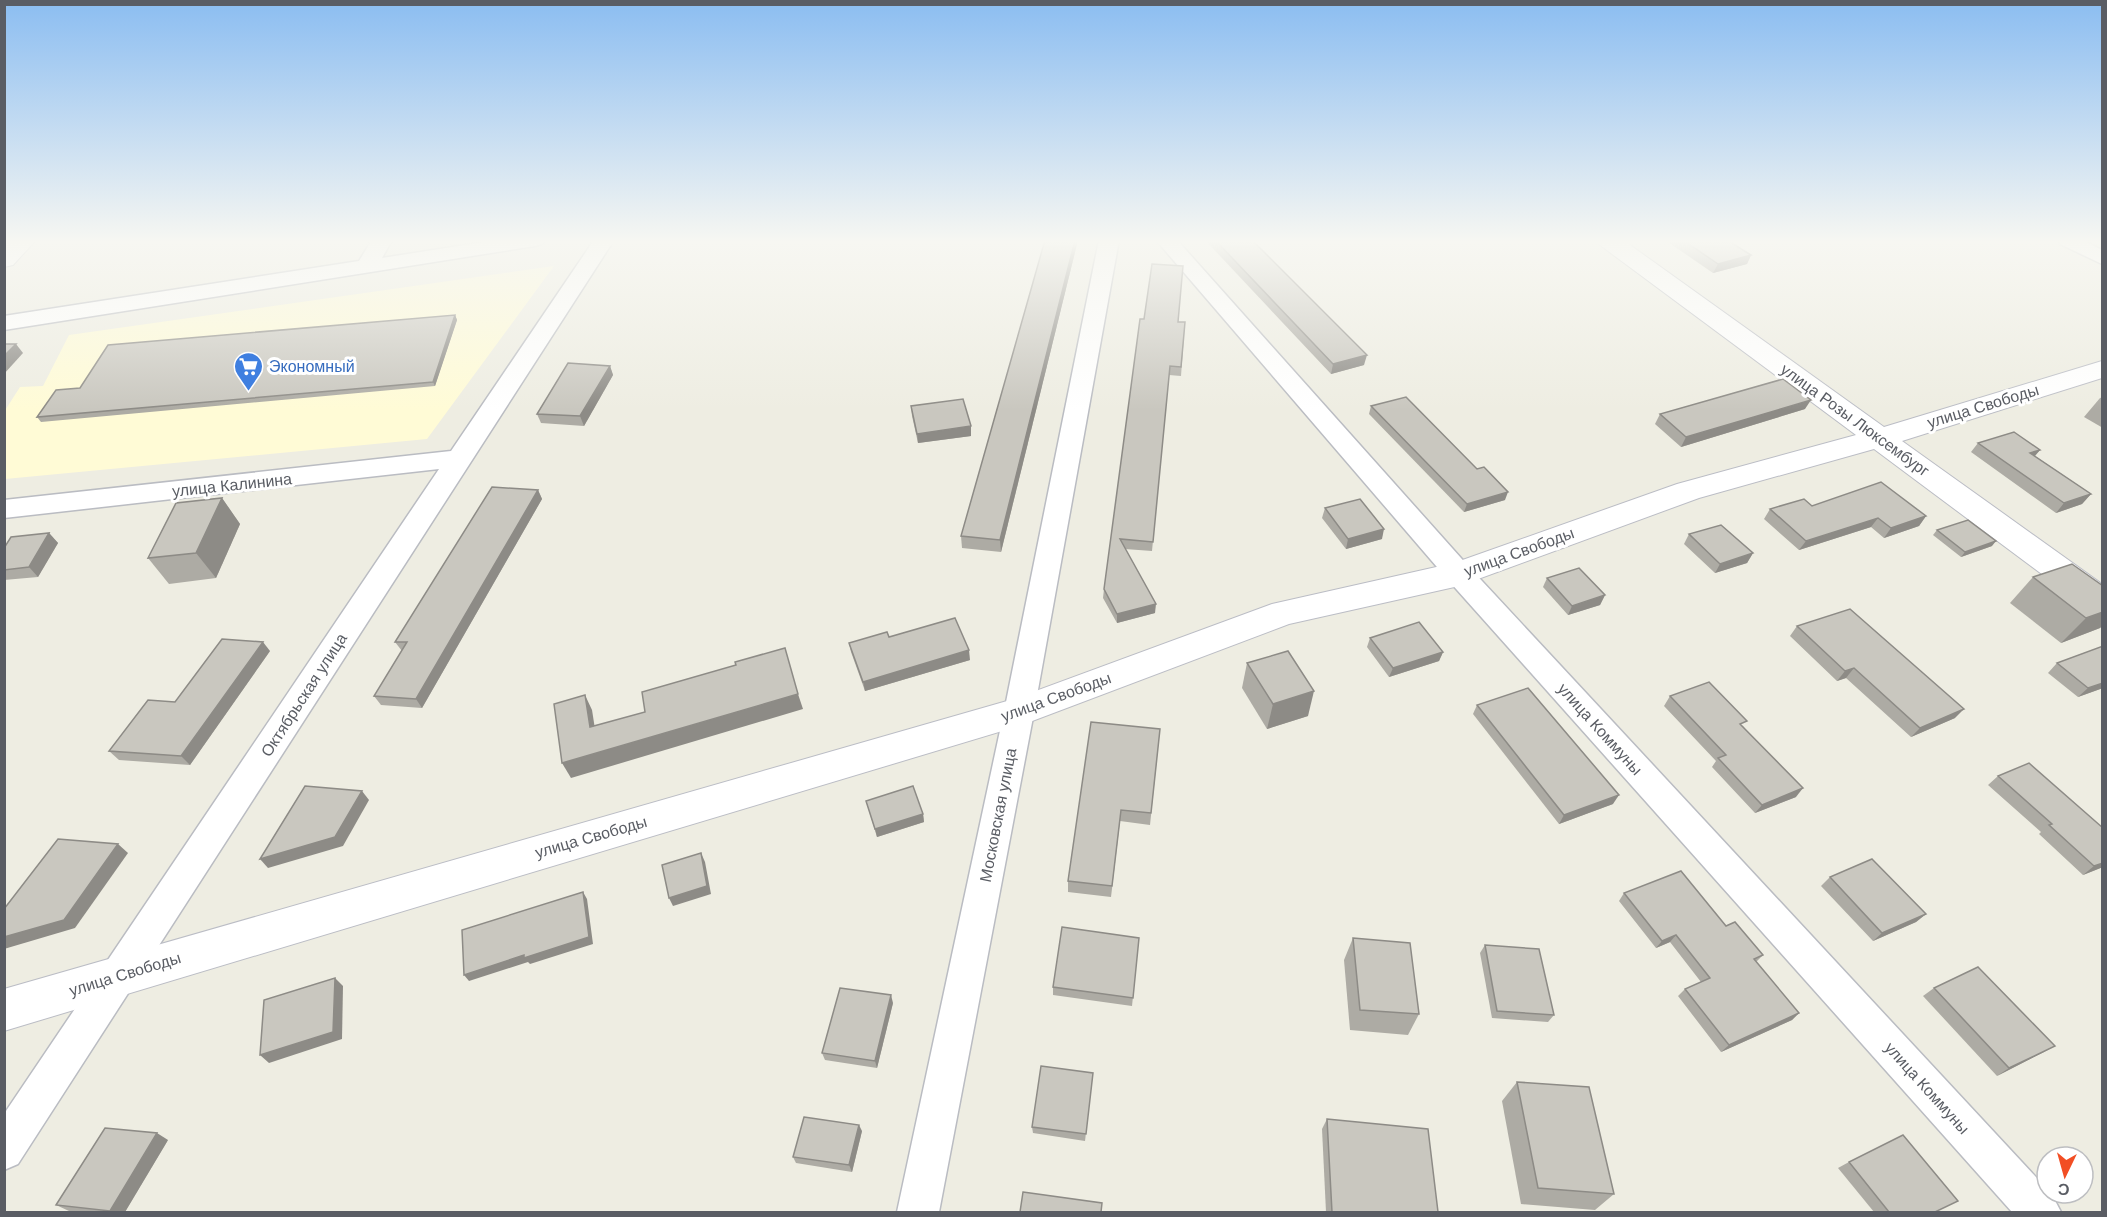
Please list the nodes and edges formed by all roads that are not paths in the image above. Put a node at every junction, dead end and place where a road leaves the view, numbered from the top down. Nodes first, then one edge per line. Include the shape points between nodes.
1 (171, 297) edge
2 (566, 297) edge
3 (1097, 297) edge
4 (1216, 297) edge
5 (1686, 297) edge
6 (4, 323) edge
7 (2103, 369) edge
8 (1880, 438) junction
9 (458, 459) junction
10 (4, 509) edge
11 (1459, 574) junction
12 (2103, 601) edge
13 (1019, 712) junction
14 (122, 974) junction
15 (4, 1010) edge
16 (4, 1150) edge
17 (918, 1212) edge
18 (2040, 1212) edge

1 - 6 street
2 - 9 street, Октябрьская улица
3 - 13 street, Московская улица
4 - 11 street, улица Коммуны
5 - 8 street, улица Розы Люксембург
7 - 8 street, улица Свободы
8 - 11 street, улица Свободы via 1688,491
8 - 12 street, улица Розы Люксембург
9 - 10 street, улица Калинина
9 - 14 street, Октябрьская улица
11 - 13 street, улица Свободы via 1284,613
11 - 18 street, улица Коммуны
13 - 14 street, улица Свободы
13 - 17 street, Московская улица
14 - 15 street, улица Свободы
14 - 16 street, Октябрьская улица

